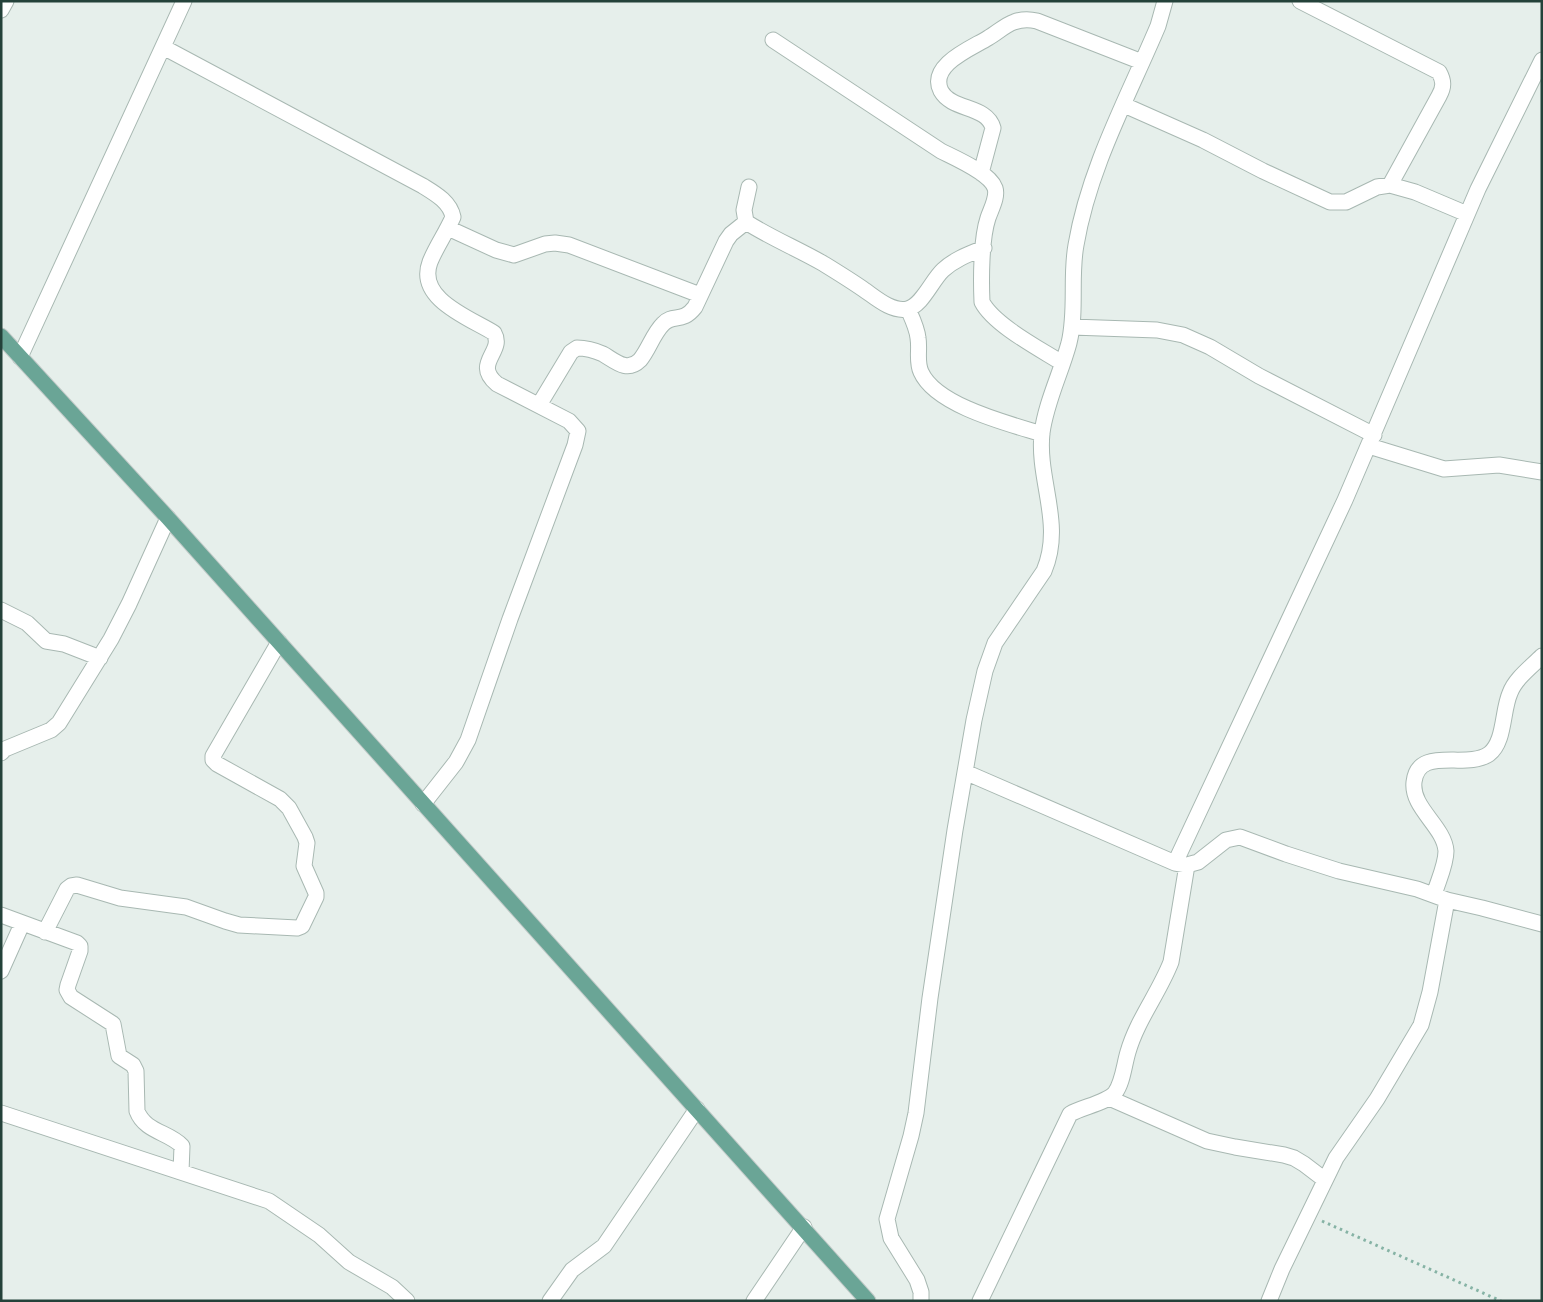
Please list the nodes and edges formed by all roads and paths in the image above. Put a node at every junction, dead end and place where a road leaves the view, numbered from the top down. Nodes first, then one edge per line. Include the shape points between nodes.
1 (6, 1) edge
2 (184, 1) edge
3 (1165, 1) edge
4 (1300, 1) edge
5 (1, 10) edge
6 (773, 40) dead end
7 (163, 48) junction
8 (1542, 60) edge
9 (1142, 62) junction
10 (1124, 104) junction
11 (981, 173) junction
12 (1390, 186) junction
13 (749, 187) dead end
14 (1467, 214) junction
15 (746, 222) junction
16 (448, 228) junction
17 (984, 248) junction
18 (700, 295) junction
19 (908, 309) junction
20 (1072, 327) junction
21 (1, 336) edge
22 (20, 357) junction
23 (1062, 363) junction
24 (539, 405) junction
25 (1042, 434) junction
26 (1371, 440) junction
27 (1542, 472) edge
28 (168, 518) junction
29 (1, 610) edge
30 (279, 642) junction
31 (1542, 656) edge
32 (100, 658) junction
33 (1, 753) edge
34 (965, 772) junction
35 (423, 804) junction
36 (1181, 864) junction
37 (1440, 897) junction
38 (1, 915) edge
39 (22, 924) junction
40 (1542, 924) edge
41 (45, 932) junction
42 (1, 971) edge
43 (1109, 1098) junction
44 (697, 1109) junction
45 (1, 1113) edge
46 (181, 1172) junction
47 (1325, 1180) junction
48 (1308, 1214) junction
49 (804, 1227) junction
50 (408, 1301) edge
51 (550, 1301) edge
52 (754, 1301) edge
53 (868, 1301) edge
54 (921, 1301) edge
55 (980, 1301) edge
56 (1269, 1301) edge
57 (1501, 1301) edge

1 - 5 street
2 - 7 street
3 - 9 street
4 - 12 street via 1439,72 1443,79 1439,96
6 - 11 street via 941,151
7 - 16 street via 423,186 452,210
7 - 22 street
8 - 14 street
9 - 10 street
9 - 11 street via 1027,19 1014,22 957,55 941,73 940,83 942,92 948,97 986,116 991,122 993,128
10 - 12 street via 1330,202 1346,202 1377,187
10 - 20 street via 1080,222 1075,246
11 - 17 street via 995,188
12 - 14 street via 1415,192
13 - 15 street via 744,210
14 - 26 street
15 - 18 street via 726,241
15 - 19 street via 824,264 884,303
16 - 18 street via 514,255 545,244 568,245
16 - 24 street via 426,273 430,288 445,304 494,332 496,345 487,366 490,378
17 - 19 street via 961,257 941,271 917,304
17 - 23 street via 982,302 986,310
18 - 24 street via 690,313 667,320 662,325 647,350 633,365 621,365 592,350 577,348 571,352
19 - 25 street via 916,328 918,364 927,382 951,400 989,418
20 - 23 street
20 - 26 street via 1157,330 1183,335 1203,343
21 - 22 main road
22 - 28 main road
23 - 25 street
24 - 35 street via 570,422 578,436 468,740 456,762
25 - 34 street via 1052,526 1049,559 990,655
26 - 27 street via 1444,469 1499,464
26 - 36 street
28 - 30 main road
28 - 32 street
29 - 32 street via 27,623 46,641 64,644
30 - 35 main road
30 - 41 street via 214,760 286,803 305,837 304,866 316,897 302,926 239,925 186,907 120,898 77,885 67,889
31 - 37 street via 1509,694 1504,724 1490,753 1471,760 1432,760 1416,773 1415,792 1446,852
32 - 33 street via 56,727
34 - 36 street
34 - 54 street via 912,1136 887,1219 891,1238 917,1280
35 - 44 main road
36 - 37 street via 1198,862 1226,840 1240,837 1321,865
36 - 43 street via 1171,962 1134,1034 1120,1083
37 - 40 street
37 - 47 street via 1430,992 1421,1025 1377,1099 1343,1146
38 - 39 street
39 - 41 street
39 - 42 street
41 - 46 street via 80,946 68,994 113,1024 119,1056 133,1065 136,1071 139,1116 154,1130 182,1146
43 - 47 street via 1207,1140 1294,1158
43 - 55 street via 1070,1114
44 - 49 main road
44 - 51 street via 604,1246 572,1270
45 - 46 street
46 - 50 street via 269,1201 319,1235 354,1266
47 - 48 street
48 - 56 street
48 - 57 path
49 - 52 street
49 - 53 main road

